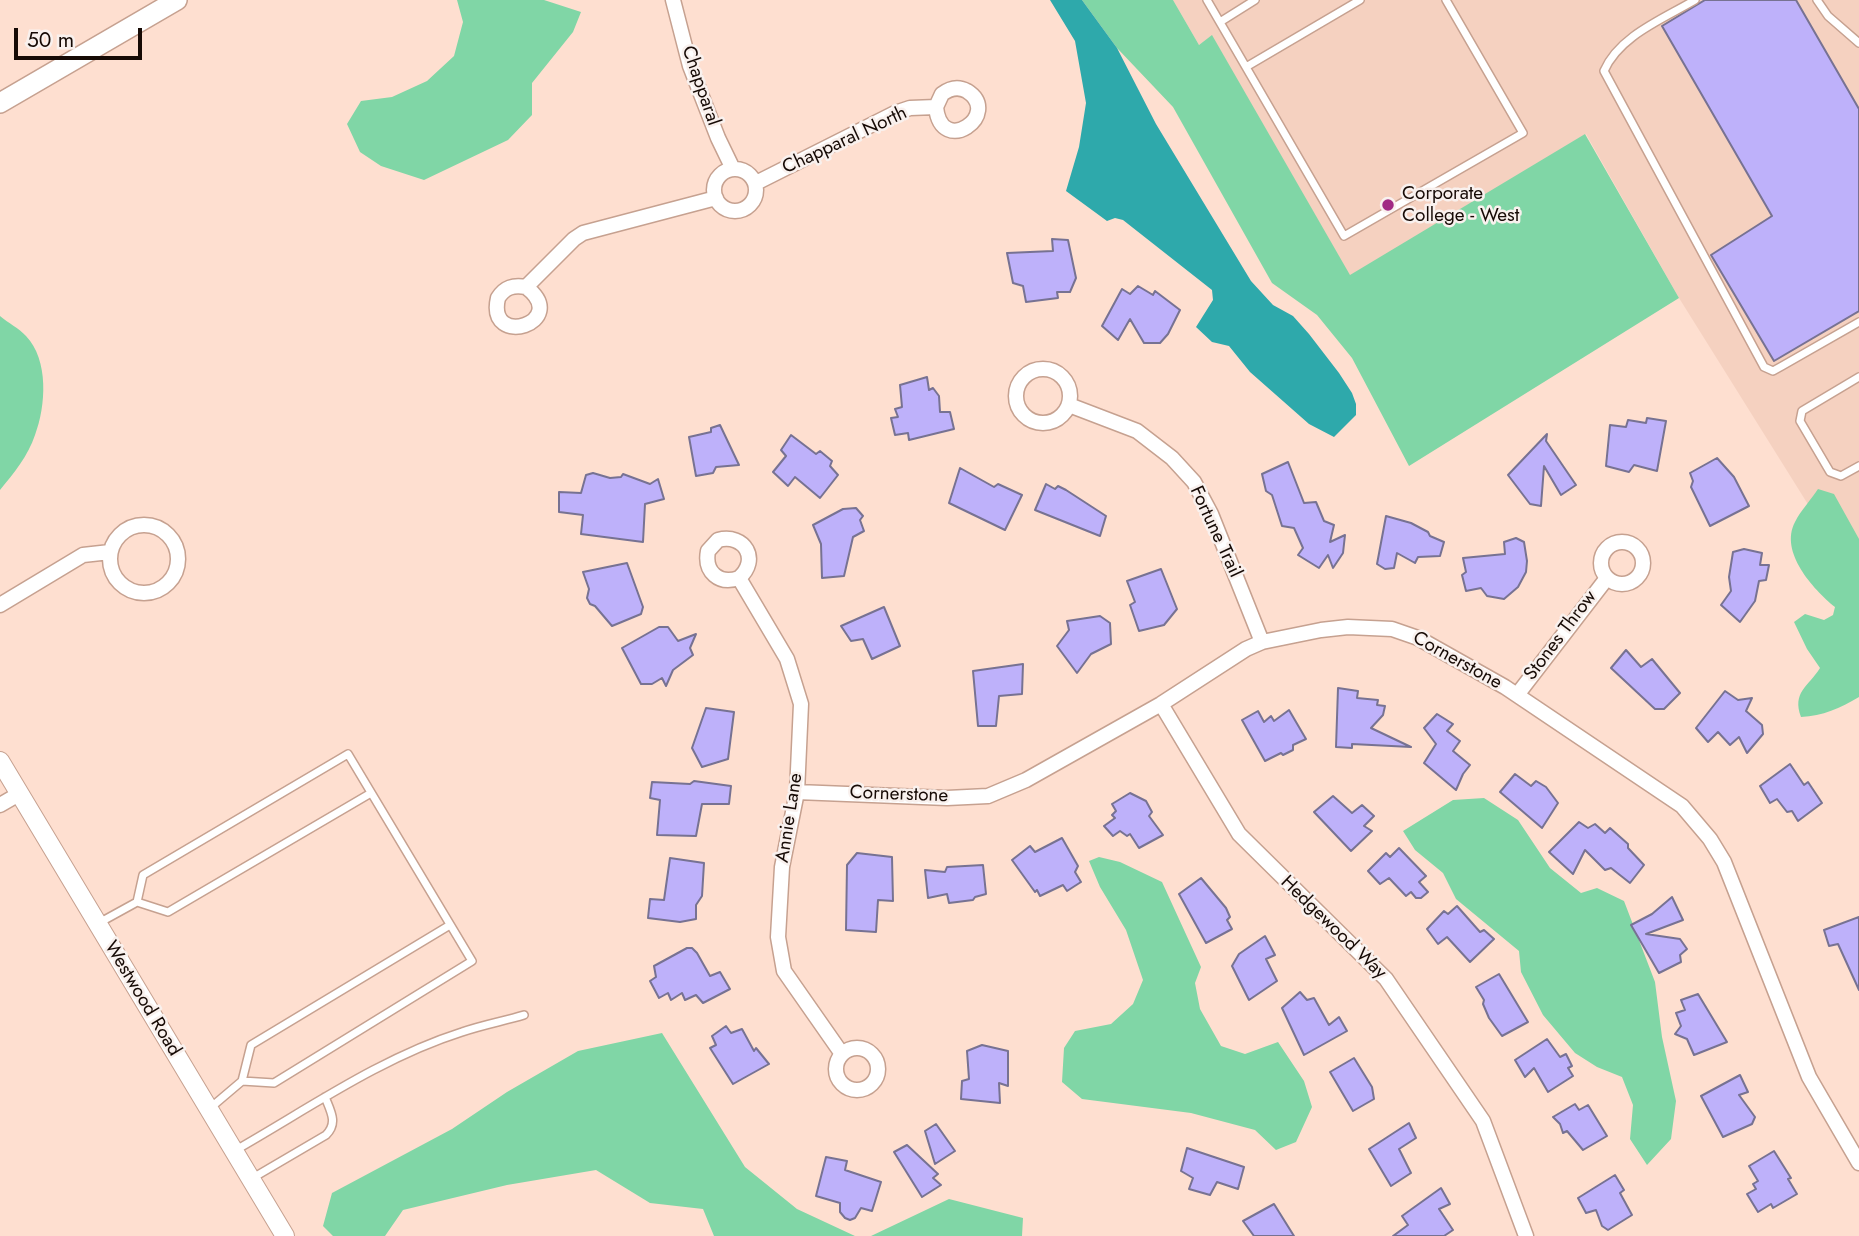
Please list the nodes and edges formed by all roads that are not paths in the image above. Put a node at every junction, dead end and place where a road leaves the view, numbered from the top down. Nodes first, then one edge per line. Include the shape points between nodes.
1 (177, 0) edge
2 (673, 0) edge
3 (1207, 0) edge
4 (1255, 0) edge
5 (1360, 0) edge
6 (1446, 0) edge
7 (1695, 0) edge
8 (1817, 0) edge
9 (1220, 22) junction
10 (1859, 43) edge
11 (1246, 67) junction
12 (0, 103) edge
13 (936, 107) dead end
14 (733, 169) junction
15 (755, 183) junction
16 (716, 198) junction
17 (526, 287) dead end
18 (1859, 322) edge
19 (1859, 377) edge
20 (1069, 405) dead end
21 (1859, 466) edge
22 (110, 552) junction
23 (739, 578) dead end
24 (1607, 578) dead end
25 (0, 605) edge
26 (1262, 642) junction
27 (1517, 695) junction
28 (1161, 704) junction
29 (0, 761) edge
30 (797, 792) junction
31 (371, 793) junction
32 (19, 794) junction
33 (0, 806) edge
34 (137, 902) junction
35 (97, 924) junction
36 (450, 925) junction
37 (524, 1015) dead end
38 (842, 1054) dead end
39 (242, 1081) junction
40 (326, 1097) junction
41 (208, 1109) junction
42 (233, 1151) junction
43 (1859, 1163) edge
44 (250, 1179) junction
45 (285, 1236) edge
46 (1527, 1236) edge

1 - 12 main road
2 - 14 street, Chapparal via 690,66
3 - 9 lane
4 - 9 lane
5 - 11 lane
6 - 11 lane via 1523,133 1344,236
7 - 18 lane via 1626,41 1604,71 1765,367 1773,371
8 - 10 lane
9 - 11 lane
13 - 15 street, Chapparal North via 895,113
14 - 15 street via 747,172
14 - 16 street via 717,179
15 - 16 street via 753,202 743,210 724,208
16 - 17 street via 583,233
19 - 21 lane via 1802,411 1800,421 1829,472 1841,476
20 - 26 street, Fortune Trail via 1137,431 1172,457 1194,482
22 - 22 street via 118,535 147,524 167,532 177,545 178,569 158,591 131,591 114,576
22 - 25 street via 83,555
23 - 30 street, Annie Lane via 787,659 801,704
24 - 27 street, Stones Throw
26 - 27 street, Cornerstone via 1348,627 1392,629 1418,638
26 - 28 street, Cornerstone
27 - 43 street, Cornerstone via 1682,806 1710,839 1724,862 1809,1077
28 - 30 street, Cornerstone via 1027,780 988,796
28 - 46 street, Hedgewood Way via 1239,834 1387,979 1483,1121
29 - 32 street, Westwood Road
30 - 38 street, Annie Lane via 782,867 778,937 784,971
31 - 34 lane via 168,912
31 - 34 lane via 348,754 144,875
31 - 36 lane
32 - 33 street
32 - 35 street, Westwood Road
34 - 35 lane
35 - 41 street, Westwood Road
36 - 39 lane via 251,1045
36 - 39 lane via 472,961 274,1083
37 - 40 lane via 426,1046
39 - 41 lane
40 - 42 lane
40 - 44 lane via 333,1128
41 - 42 street, Westwood Road
42 - 44 street, Westwood Road
44 - 45 street, Westwood Road

